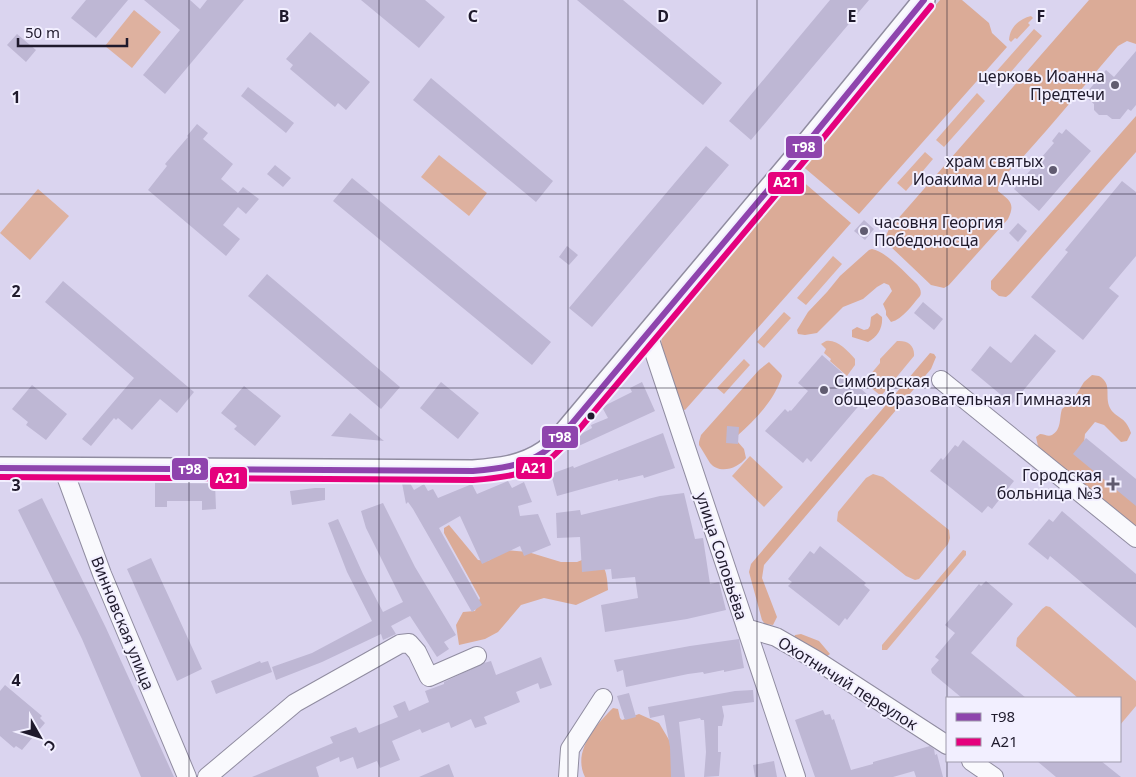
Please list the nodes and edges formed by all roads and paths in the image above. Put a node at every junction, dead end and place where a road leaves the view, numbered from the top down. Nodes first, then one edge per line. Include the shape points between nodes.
1 (924, 0) edge
2 (648, 334) junction
3 (941, 380) dead end
4 (0, 468) edge
5 (64, 468) junction
6 (1136, 538) edge
7 (746, 628) junction
8 (478, 656) dead end
9 (603, 698) dead end
10 (946, 744) edge
11 (972, 762) edge
12 (187, 777) edge
13 (207, 777) edge
14 (568, 777) edge
15 (796, 777) edge
16 (994, 777) edge

1 - 2 street
2 - 5 street via 545,452 499,469
2 - 7 street, улица Соловьёва
3 - 6 street
4 - 5 street
5 - 12 street, Винновская улица via 102,574
7 - 10 street, Охотничий переулок via 776,637 816,660
7 - 15 street, улица Соловьёва
8 - 13 street via 429,676 409,643 400,644 295,703
9 - 14 street via 570,749
11 - 16 street

